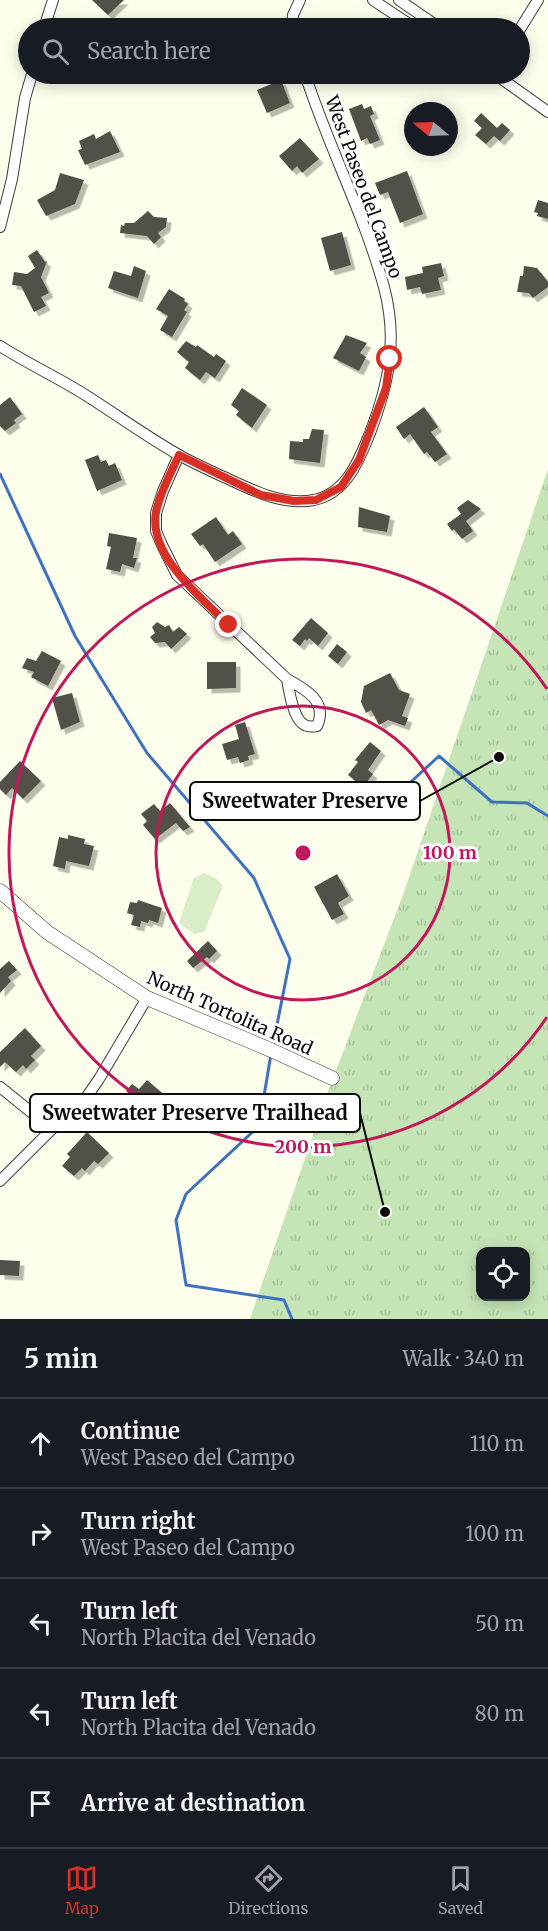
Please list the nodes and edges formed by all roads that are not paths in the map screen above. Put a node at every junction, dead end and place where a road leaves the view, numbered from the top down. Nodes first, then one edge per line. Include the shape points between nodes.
1 (300, 0) edge
2 (373, 0) edge
3 (399, 0) edge
4 (538, 0) edge
5 (48, 2) edge
6 (46, 18) edge
7 (293, 18) edge
8 (400, 18) edge
9 (425, 18) edge
10 (526, 18) edge
11 (29, 84) edge
12 (308, 84) edge
13 (509, 84) edge
14 (548, 112) edge
15 (0, 227) edge
16 (0, 346) edge
17 (179, 455) junction
18 (287, 679) dead end
19 (0, 891) edge
20 (147, 998) junction
21 (332, 1078) dead end
22 (0, 1087) edge
23 (52, 1129) junction
24 (0, 1180) edge

1 - 7 street
2 - 8 street
3 - 9 street
4 - 10 street
5 - 6 street
11 - 15 street
12 - 17 street, West Paseo del Campo via 384,288 390,326 386,388 359,460 341,487 316,500 261,495
13 - 14 street
16 - 17 street, West Paseo del Campo
17 - 18 street via 156,513 156,531 162,545 177,575
19 - 20 street, North Tortolita Road via 47,932
20 - 21 street, North Tortolita Road
20 - 23 street via 79,1108
22 - 23 street
23 - 24 street

